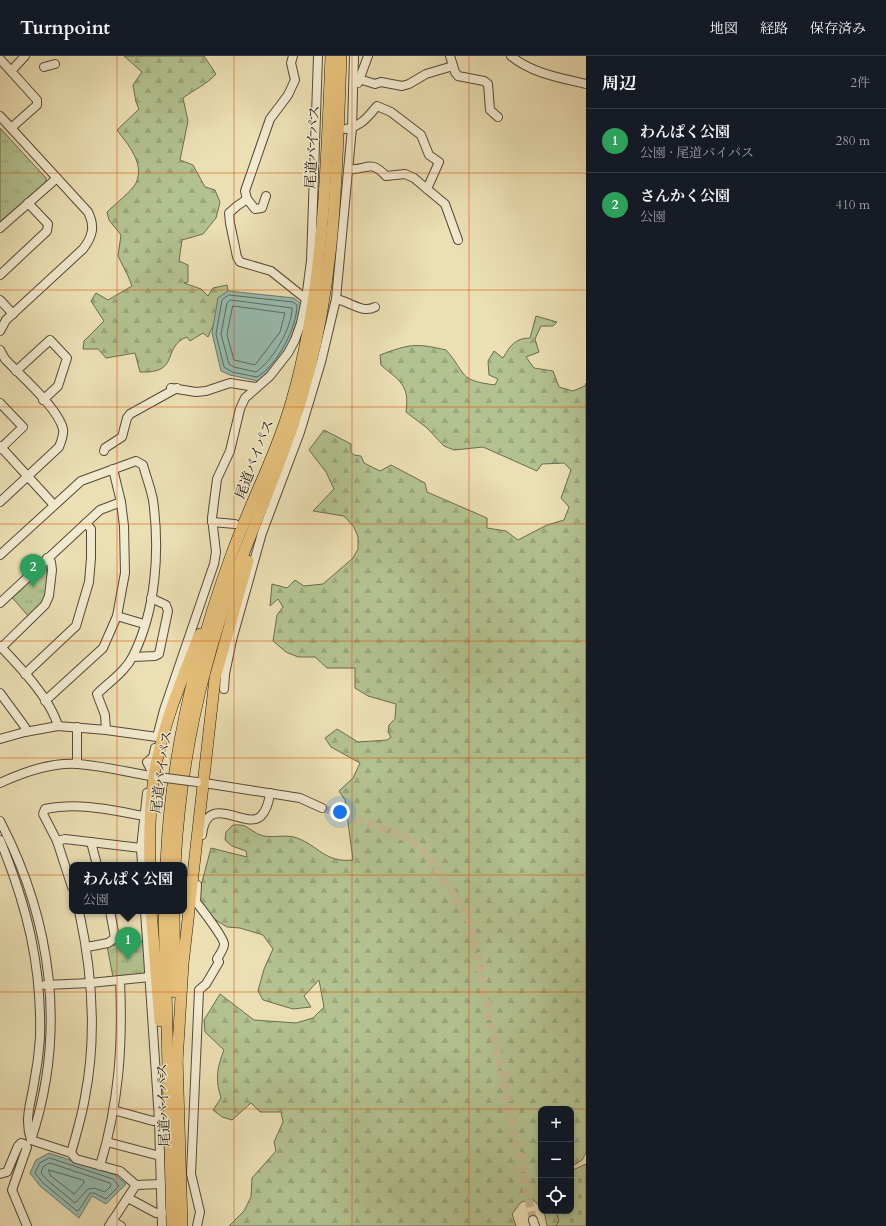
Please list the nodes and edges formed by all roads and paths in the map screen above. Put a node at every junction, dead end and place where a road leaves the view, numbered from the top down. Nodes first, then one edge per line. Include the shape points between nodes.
1 (25, 56) edge
2 (293, 56) edge
3 (318, 56) edge
4 (331, 56) edge
5 (341, 56) edge
6 (354, 56) edge
7 (368, 56) edge
8 (450, 56) edge
9 (511, 56) edge
10 (0, 59) edge
11 (55, 64) dead end
12 (453, 66) junction
13 (44, 68) dead end
14 (11, 70) junction
15 (356, 81) junction
16 (586, 84) edge
17 (0, 116) edge
18 (498, 117) dead end
19 (11, 128) junction
20 (349, 129) junction
21 (349, 169) junction
22 (56, 178) junction
23 (427, 188) junction
24 (266, 196) dead end
25 (247, 199) junction
26 (28, 203) junction
27 (0, 228) edge
28 (458, 240) dead end
29 (0, 276) edge
30 (306, 299) junction
31 (336, 299) junction
32 (0, 300) edge
33 (375, 307) dead end
34 (13, 314) junction
35 (0, 331) edge
36 (0, 350) edge
37 (16, 371) junction
38 (256, 387) junction
39 (43, 400) junction
40 (0, 403) edge
41 (0, 447) edge
42 (104, 451) dead end
43 (113, 469) junction
44 (28, 476) junction
45 (0, 502) edge
46 (121, 502) junction
47 (54, 505) junction
48 (262, 508) junction
49 (212, 522) junction
50 (86, 523) junction
51 (235, 524) dead end
52 (232, 554) junction
53 (0, 555) edge
54 (47, 558) junction
55 (151, 598) junction
56 (0, 603) edge
57 (117, 616) junction
58 (144, 624) junction
59 (1, 646) edge
60 (133, 657) junction
61 (25, 674) junction
62 (224, 689) dead end
63 (0, 693) edge
64 (45, 702) junction
65 (58, 726) junction
66 (76, 727) junction
67 (106, 730) junction
68 (25, 732) junction
69 (157, 736) junction
70 (0, 739) edge
71 (77, 764) junction
72 (156, 776) junction
73 (200, 782) junction
74 (0, 783) edge
75 (270, 793) junction
76 (322, 808) tunnel mouth
77 (144, 816) junction
78 (0, 821) edge
79 (0, 840) edge
80 (57, 842) junction
81 (91, 842) junction
82 (141, 848) junction
83 (96, 862) edge
84 (142, 862) edge
85 (150, 862) edge
86 (166, 862) edge
87 (175, 862) edge
88 (69, 878) edge
89 (80, 914) edge
90 (111, 914) edge
91 (145, 914) edge
92 (151, 914) edge
93 (164, 914) edge
94 (174, 914) edge
95 (87, 946) junction
96 (150, 977) junction
97 (120, 980) junction
98 (90, 983) junction
99 (50, 984) junction
100 (39, 986) junction
101 (177, 1062) junction
102 (113, 1110) junction
103 (27, 1114) junction
104 (39, 1115) junction
105 (159, 1120) junction
106 (31, 1140) junction
107 (170, 1140) junction
108 (107, 1142) junction
109 (71, 1153) junction
110 (160, 1156) junction
111 (100, 1166) junction
112 (0, 1174) edge
113 (161, 1184) junction
114 (136, 1185) junction
115 (128, 1198) junction
116 (162, 1213) junction
117 (111, 1224) edge
118 (27, 1226) edge
119 (121, 1226) edge
120 (162, 1226) edge
121 (172, 1226) edge
122 (182, 1226) edge
123 (197, 1226) edge

1 - 14 street
2 - 25 street via 291,63 295,80 288,95 270,119 245,192
3 - 30 street via 318,129 311,261
4 - 52 highway, 尾道バイパス via 325,189 313,306 292,401
5 - 48 highway, 尾道バイパス via 332,240 322,308 299,406
6 - 15 street
7 - 15 street
8 - 12 street
9 - 16 street via 520,64
10 - 14 street
11 - 13 street
12 - 15 street via 434,70 402,86
12 - 18 street via 458,76 488,84 490,110
14 - 19 street via 37,100 37,105
15 - 20 street
17 - 19 street
19 - 22 street
20 - 21 street
20 - 23 street via 366,120 376,106 391,112 421,135 429,154 439,162
21 - 23 street via 355,170 369,165 378,168 386,176 405,174
21 - 31 street
22 - 26 street
22 - 34 street via 88,212 93,231 90,241
23 - 28 street via 445,204
24 - 25 street via 262,208 255,209
25 - 30 street via 230,213 237,257 240,262 271,271
26 - 27 street
26 - 29 street via 48,224 47,231
30 - 38 street via 295,340 270,376
31 - 33 street via 352,306 371,309
31 - 62 street via 322,362 300,432 262,533 232,640
32 - 34 street
34 - 35 street
36 - 37 street
37 - 39 street
37 - 39 street via 50,340 67,358 58,386
38 - 42 street via 230,383 201,392 173,388 130,414 122,437
38 - 49 street via 240,409 230,451 216,479
39 - 44 street via 60,421 62,440 59,447
40 - 41 street via 22,427
41 - 44 street
43 - 46 street
43 - 47 street via 81,481
43 - 55 street via 136,461 143,465 153,499 155,531 156,560
44 - 45 street
44 - 47 street
46 - 50 street via 100,510
46 - 57 street via 125,573
47 - 53 street
48 - 73 highway via 215,678
48 - 87 highway, 尾道バイパス via 221,617 195,711 185,770
49 - 51 street
49 - 69 street via 216,552 214,564
50 - 54 street
50 - 61 street via 91,529 91,558 87,588 76,626
52 - 72 highway via 190,659 162,740
52 - 86 highway, 尾道バイパス via 210,618 183,721 171,800
54 - 56 street
54 - 59 street via 51,562 52,570 49,596 45,605
55 - 58 street
55 - 60 street via 166,605 168,611 159,654
57 - 58 street
57 - 64 street via 103,648
58 - 60 street
59 - 61 street
60 - 67 street via 97,694 105,716
61 - 64 street
63 - 68 street via 26,726
64 - 65 street
65 - 66 street
65 - 68 street
66 - 67 street
66 - 71 street
67 - 69 street
68 - 70 street
69 - 72 street via 153,757 147,762
71 - 72 street
71 - 74 street via 40,768
72 - 73 street, bridge
72 - 77 street via 148,789
72 - 85 highway via 149,827
73 - 75 street
73 - 101 highway via 183,964
75 - 76 street via 300,798
75 - 123 street via 267,807 261,816 251,820 221,812 210,818 203,828 196,902 209,917 224,945 217,959 219,962 206,984 199,990 192,1174 200,1212
77 - 80 street via 62,805 45,809 43,814
77 - 82 street
78 - 99 street via 18,855 32,895 44,940
79 - 100 street via 17,882
80 - 81 street via 65,839
80 - 88 street
81 - 82 street
81 - 83 street
82 - 84 street
89 - 95 street
90 - 95 street via 115,938 108,943
91 - 96 street
92 - 107 highway
93 - 107 highway, 尾道バイパス
94 - 101 highway, 尾道バイパス
95 - 98 street
96 - 97 street
96 - 105 street
97 - 98 street
97 - 102 street via 121,1062
98 - 99 street
98 - 109 street via 90,1060 86,1097
99 - 100 street
99 - 104 street via 50,1055
100 - 103 street via 40,1040
101 - 122 highway, 尾道バイパス
102 - 105 street
102 - 108 street
103 - 104 street
103 - 106 street
104 - 106 street
105 - 110 street
106 - 109 street
107 - 121 highway, 尾道バイパス
108 - 110 street
108 - 111 street
109 - 111 street via 76,1159
110 - 113 street
111 - 114 street via 120,1171
112 - 118 street via 7,1172 18,1146 24,1144 27,1147 12,1190
113 - 114 street
113 - 116 street
114 - 115 street
115 - 116 street via 156,1213
115 - 117 street
116 - 120 street
117 - 119 street

